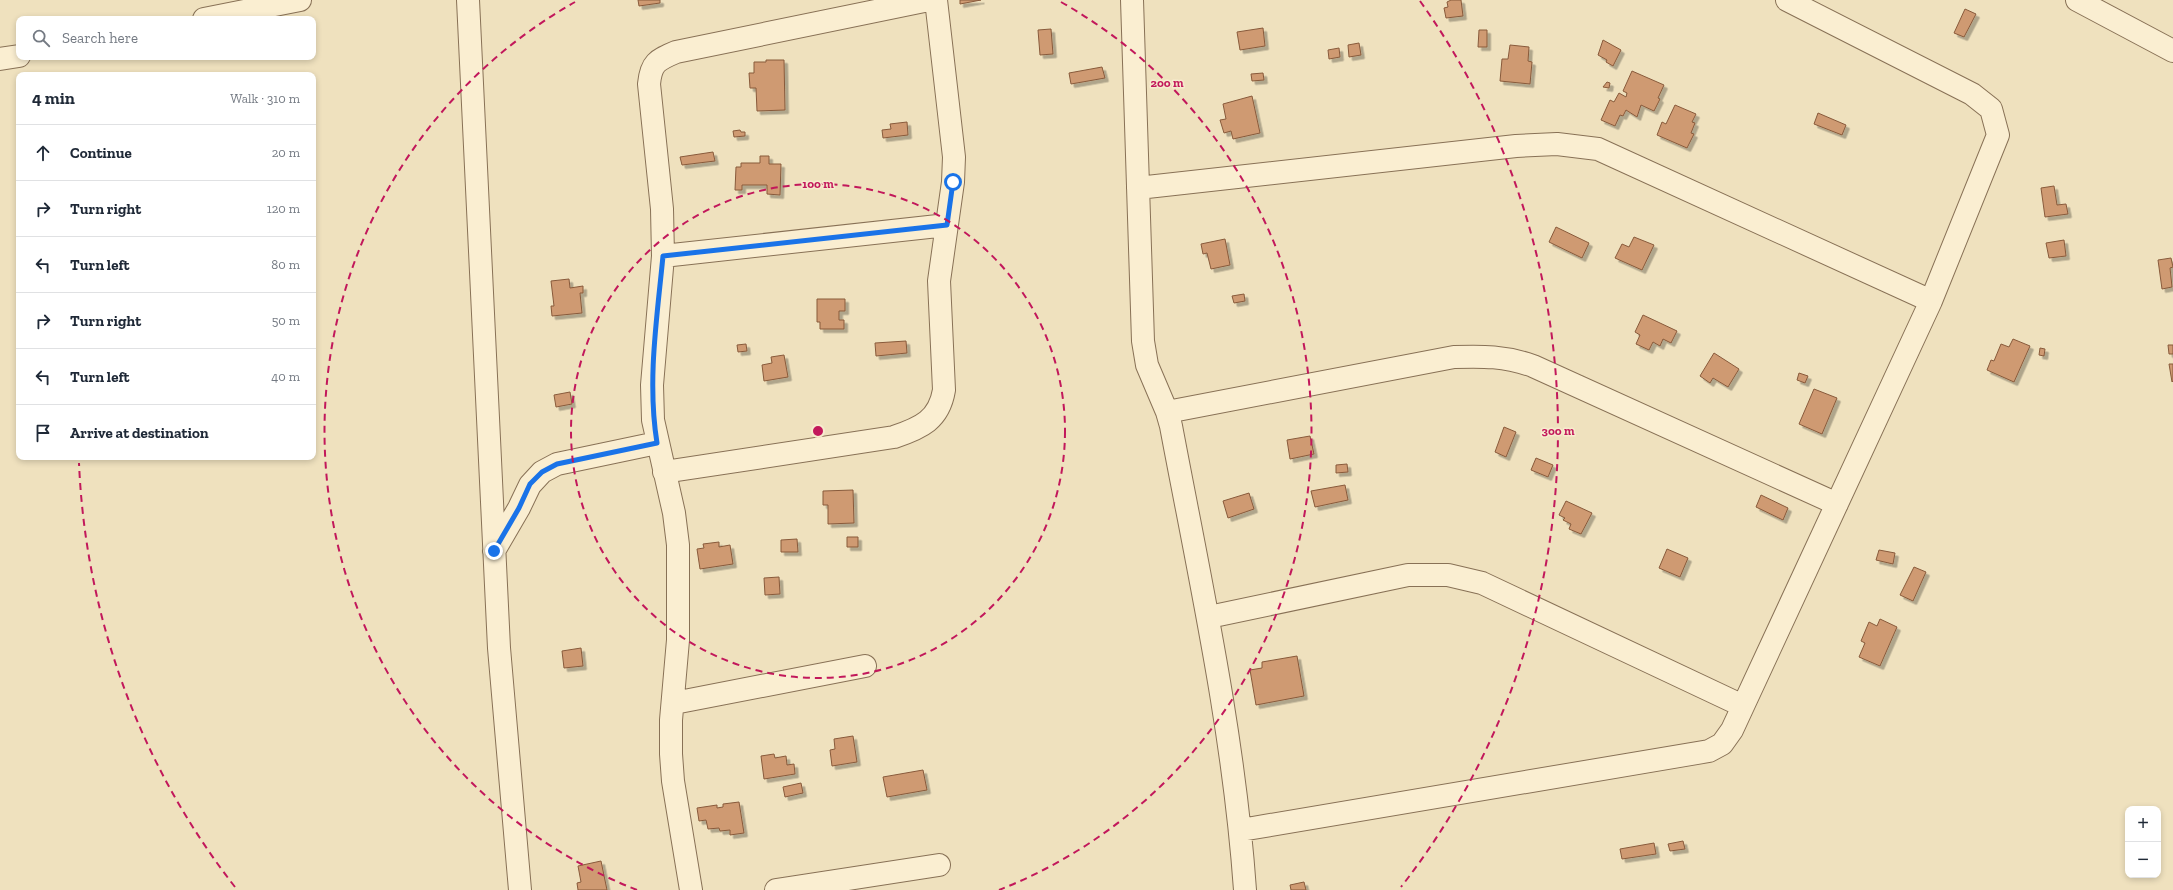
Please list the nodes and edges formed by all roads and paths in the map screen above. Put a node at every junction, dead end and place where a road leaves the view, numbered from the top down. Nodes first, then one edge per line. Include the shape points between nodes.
1 (300, 0) edge
2 (468, 0) edge
3 (928, 0) edge
4 (936, 0) edge
5 (1132, 0) edge
6 (1788, 0) edge
7 (2081, 1) edge
8 (219, 16) edge
9 (2173, 51) edge
10 (16, 56) edge
11 (0, 59) edge
12 (1138, 188) junction
13 (947, 225) junction
14 (663, 256) junction
15 (1931, 302) junction
16 (1167, 412) junction
17 (657, 443) junction
18 (664, 472) junction
19 (1837, 504) junction
20 (494, 551) junction
21 (1209, 617) junction
22 (865, 666) dead end
23 (674, 703) junction
24 (1743, 706) junction
25 (1241, 830) junction
26 (939, 865) dead end
27 (520, 890) edge
28 (691, 890) edge
29 (776, 890) edge
30 (1245, 890) edge

1 - 8 street
2 - 20 street
3 - 14 street via 676,52 655,64 650,72 649,84 662,209
4 - 13 street via 954,157
5 - 12 street
6 - 15 street via 1972,94 1991,109 1998,135 1996,142
7 - 9 street
10 - 11 street
12 - 15 street via 1516,146 1557,144 1598,149
12 - 16 street via 1143,341 1147,365
13 - 14 street
13 - 18 street via 939,280 944,390 941,405 934,416 918,427 894,437
14 - 17 street via 652,385 653,420
15 - 19 street
16 - 19 street via 1454,357 1511,358
16 - 21 street
17 - 18 street
17 - 20 street via 557,464 542,472 530,484
18 - 23 street via 674,513 678,545 678,640
19 - 24 street
20 - 27 street via 499,648
21 - 24 street via 1408,576 1448,575 1482,583
21 - 25 street
22 - 23 street
23 - 28 street via 671,720 673,781
24 - 25 street via 1722,744 1709,751
25 - 30 street
26 - 29 street

